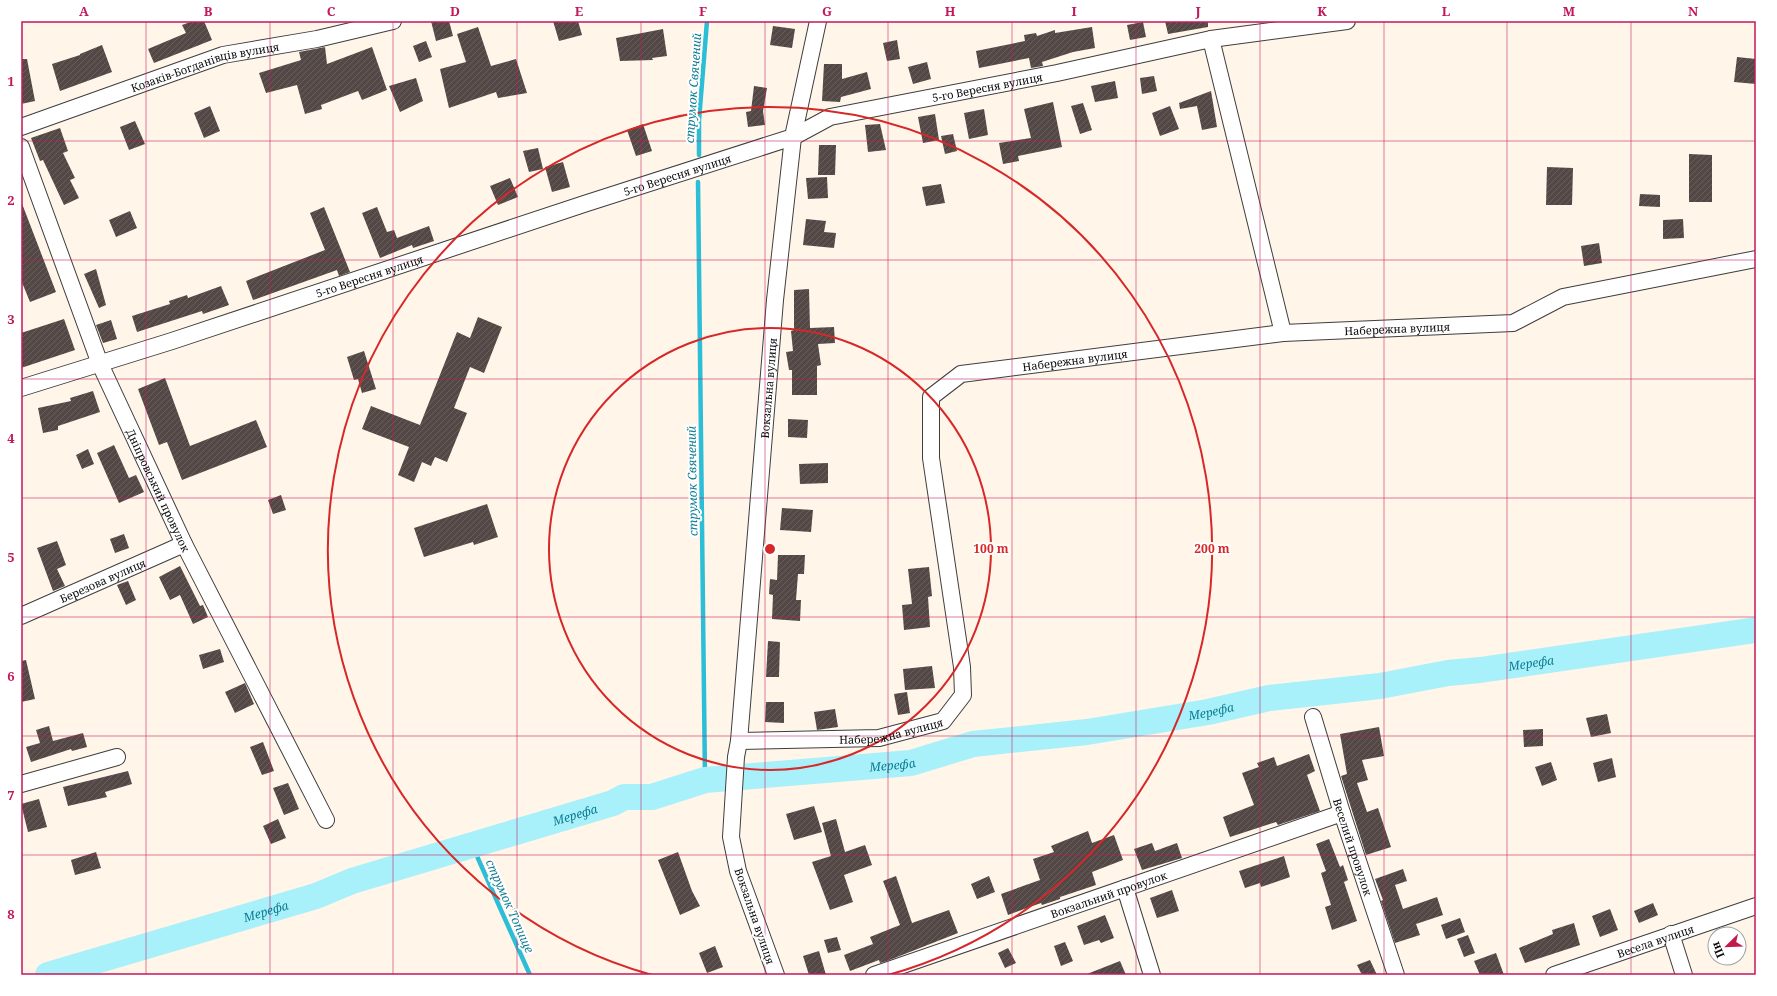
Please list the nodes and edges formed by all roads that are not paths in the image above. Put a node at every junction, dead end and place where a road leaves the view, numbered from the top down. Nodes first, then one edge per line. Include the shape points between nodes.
1 (394, 21) edge
2 (818, 21) edge
3 (1347, 21) edge
4 (1211, 39) junction
5 (21, 126) edge
6 (793, 137) junction
7 (21, 147) edge
8 (1756, 259) edge
9 (1283, 333) junction
10 (100, 364) junction
11 (21, 388) edge
12 (184, 544) junction
13 (21, 616) edge
14 (1313, 717) dead end
15 (739, 741) junction
16 (117, 757) dead end
17 (21, 784) edge
18 (1342, 813) junction
19 (326, 820) dead end
20 (1125, 888) junction
21 (1756, 906) edge
22 (1671, 934) junction
23 (776, 975) edge
24 (874, 975) edge
25 (1152, 975) edge
26 (1396, 975) edge
27 (1554, 975) edge
28 (1684, 975) edge

1 - 5 street, Козаків-Богданівців вулиця via 317,39 222,55
2 - 6 street, Вокзальна вулиця
3 - 4 street, 5-го Вересня вулиця
4 - 6 street, 5-го Вересня вулиця via 1057,73 830,117
4 - 9 street
6 - 10 street, 5-го Вересня вулиця
6 - 15 street, Вокзальна вулиця via 775,300
7 - 10 street, Дніпровський провулок
8 - 9 street, Набережна вулиця via 1563,297 1513,323
9 - 15 street, Набережна вулиця via 961,374 931,397 931,458 962,667 963,695 943,721 879,738
10 - 11 street, 5-го Вересня вулиця
10 - 12 street, Дніпровський провулок
12 - 13 street, Березова вулиця
12 - 19 street, Дніпровський провулок
14 - 18 street, Веселий провулок
15 - 23 street, Вокзальна вулиця via 732,837 738,871
16 - 17 street
18 - 20 street, Вокзальний провулок
18 - 26 street, Веселий провулок
20 - 24 street, Вокзальний провулок
20 - 25 street
21 - 22 street, Весела вулиця
22 - 27 street, Весела вулиця
22 - 28 street

